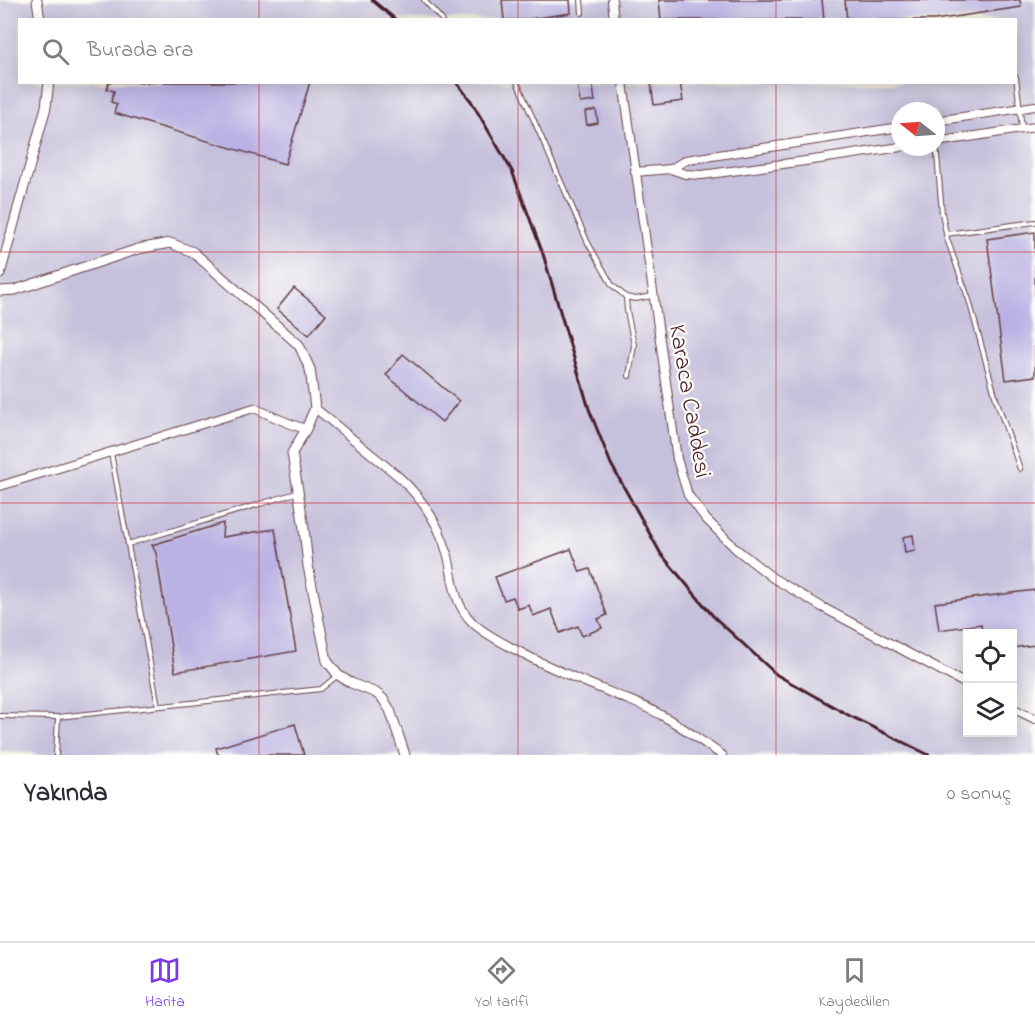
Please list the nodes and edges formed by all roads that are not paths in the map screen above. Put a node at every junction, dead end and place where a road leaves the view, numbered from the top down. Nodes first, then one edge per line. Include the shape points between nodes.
1 (37, 0) edge
2 (424, 0) edge
3 (581, 0) edge
4 (612, 0) edge
5 (582, 13) dead end
6 (40, 18) edge
7 (440, 18) edge
8 (614, 18) edge
9 (49, 84) edge
10 (519, 84) edge
11 (623, 84) edge
12 (1017, 84) edge
13 (1035, 106) edge
14 (1020, 108) junction
15 (945, 120) edge
16 (1035, 127) edge
17 (891, 128) edge
18 (1022, 129) junction
19 (945, 141) edge
20 (891, 149) edge
21 (937, 156) edge
22 (671, 168) junction
23 (635, 172) junction
24 (1035, 222) edge
25 (946, 234) junction
26 (0, 274) edge
27 (0, 291) edge
28 (653, 296) junction
29 (626, 297) junction
30 (629, 376) dead end
31 (315, 408) junction
32 (306, 429) junction
33 (111, 451) junction
34 (1020, 469) dead end
35 (0, 486) edge
36 (298, 492) junction
37 (128, 544) junction
38 (338, 675) junction
39 (964, 683) edge
40 (158, 706) junction
41 (1017, 710) edge
42 (0, 716) edge
43 (58, 717) junction
44 (1035, 719) edge
45 (56, 755) edge
46 (405, 755) edge
47 (722, 755) edge

1 - 6 street
2 - 7 lane
3 - 5 lane
4 - 8 street
9 - 26 street via 46,107
10 - 29 lane via 588,243 612,285
11 - 23 street, Karaca Caddesi
12 - 14 lane
13 - 14 street
14 - 15 street
14 - 18 lane
16 - 18 street
17 - 22 street via 686,160
18 - 19 street
20 - 22 street via 702,175
21 - 25 lane
22 - 23 street
23 - 28 street, Karaca Caddesi
24 - 25 lane
25 - 34 lane
27 - 31 street via 15,290 138,249 170,243 193,252 299,345 310,369
28 - 29 lane
28 - 39 street, Karaca Caddesi via 677,459 688,495 706,519 773,578
29 - 30 lane via 634,345
31 - 32 street
31 - 47 street via 398,476 425,506 444,543 454,592 479,628 552,669 662,715
32 - 33 street via 254,408
32 - 36 street via 292,453
33 - 35 street
33 - 37 lane
36 - 37 lane
36 - 38 street via 327,661
37 - 40 lane
38 - 40 lane via 321,689
38 - 46 street via 383,699
40 - 43 lane
41 - 44 street
42 - 43 lane
43 - 45 lane

